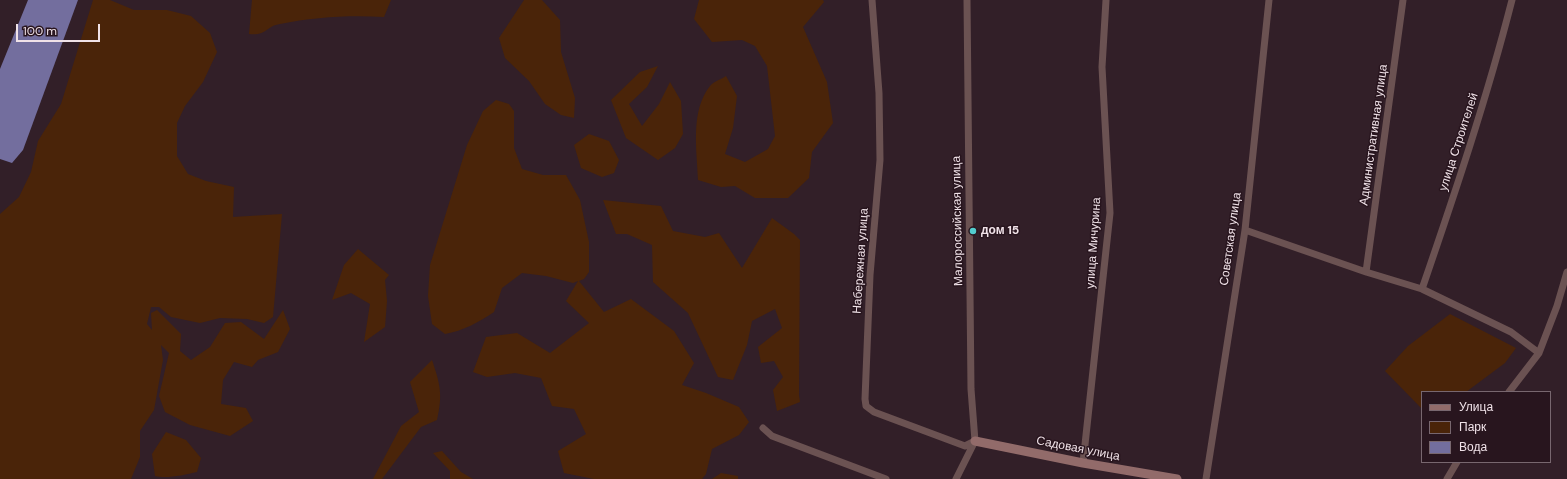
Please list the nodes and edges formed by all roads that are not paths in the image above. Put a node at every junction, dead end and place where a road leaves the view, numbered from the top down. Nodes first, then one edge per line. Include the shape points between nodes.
1 (872, 0) edge
2 (967, 0) edge
3 (1106, 0) edge
4 (1269, 0) edge
5 (1403, 0) edge
6 (1512, 0) edge
7 (1245, 230) junction
8 (1366, 272) junction
9 (1567, 272) edge
10 (1422, 289) junction
11 (1539, 353) junction
12 (1510, 391) edge
13 (763, 428) dead end
14 (975, 441) junction
15 (1083, 463) junction
16 (1456, 463) edge
17 (886, 479) edge
18 (956, 479) edge
19 (1177, 479) edge
20 (1206, 479) edge
21 (1447, 479) edge

1 - 14 street, Набережная улица via 879,93 880,160 870,275 866,406 874,412 965,446
2 - 14 street, Малороссийская улица via 971,389
3 - 15 street, улица Мичурина via 1102,67 1110,213
4 - 7 street, Советская улица
5 - 8 street, Административная улица
6 - 10 street, улица Строителей via 1471,146
7 - 8 street
7 - 20 street, Советская улица
8 - 10 street
9 - 11 street
10 - 11 street via 1511,332
11 - 12 street
13 - 17 street via 772,436
14 - 15 street, Садовая улица
14 - 18 street
15 - 19 street, Садовая улица
16 - 21 street

